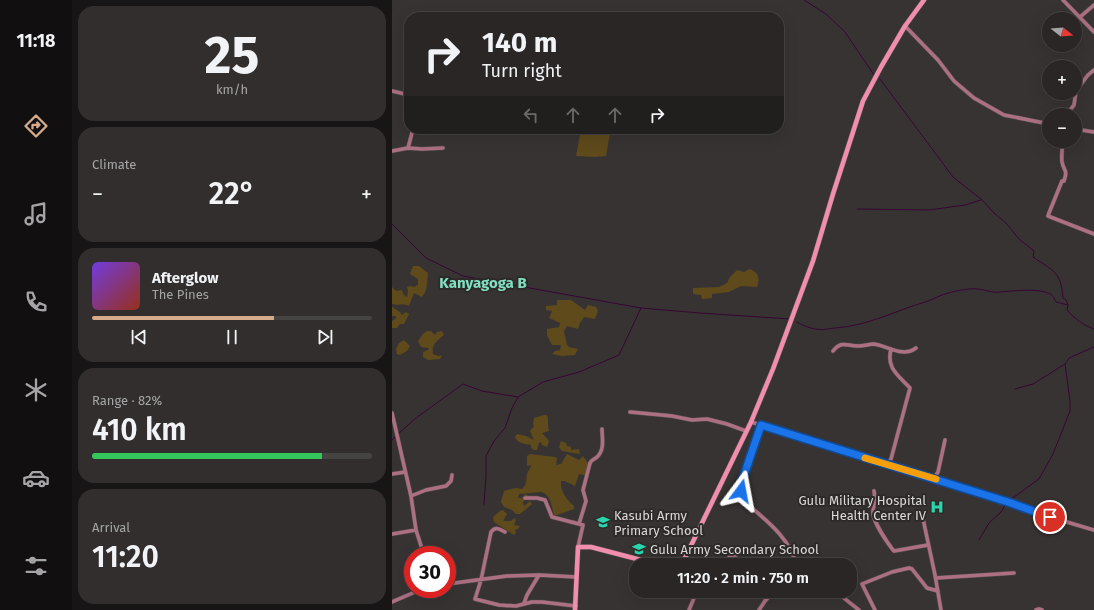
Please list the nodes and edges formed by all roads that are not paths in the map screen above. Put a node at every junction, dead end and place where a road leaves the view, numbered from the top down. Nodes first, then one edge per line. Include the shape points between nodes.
1 (924, 0) edge
2 (1063, 0) edge
3 (1094, 5) edge
4 (1075, 12) edge
5 (1082, 15) edge
6 (1082, 19) edge
7 (905, 26) junction
8 (1094, 32) edge
9 (1094, 70) edge
10 (392, 91) edge
11 (404, 94) edge
12 (1072, 108) edge
13 (1042, 123) edge
14 (1082, 130) edge
15 (1094, 132) edge
16 (412, 134) edge
17 (408, 148) junction
18 (443, 148) dead end
19 (1062, 148) edge
20 (392, 151) edge
21 (1094, 234) edge
22 (916, 348) dead end
23 (891, 349) junction
24 (833, 351) dead end
25 (630, 412) dead end
26 (392, 413) edge
27 (751, 422) junction
28 (761, 425) junction
29 (602, 429) dead end
30 (746, 431) junction
31 (945, 440) dead end
32 (887, 464) junction
33 (405, 472) junction
34 (392, 474) edge
35 (452, 475) dead end
36 (934, 478) junction
37 (874, 491) dead end
38 (411, 496) junction
39 (525, 498) dead end
40 (922, 514) dead end
41 (579, 524) junction
42 (416, 530) junction
43 (1094, 530) edge
44 (504, 532) dead end
45 (392, 534) edge
46 (928, 545) junction
47 (421, 546) edge
48 (578, 548) junction
49 (736, 555) dead end
50 (633, 558) edge
51 (685, 558) edge
52 (728, 558) edge
53 (794, 558) edge
54 (1014, 574) dead end
55 (539, 575) junction
56 (576, 577) junction
57 (936, 578) junction
58 (482, 580) junction
59 (456, 583) edge
60 (938, 591) junction
61 (404, 597) edge
62 (694, 598) edge
63 (767, 598) edge
64 (844, 598) edge
65 (392, 602) edge
66 (524, 603) junction
67 (576, 608) edge
68 (690, 610) edge
69 (759, 610) edge
70 (859, 610) edge
71 (875, 610) edge
72 (941, 610) edge
73 (1036, 610) edge
74 (1042, 610) edge

1 - 7 street
2 - 4 street
3 - 5 street
6 - 8 street
7 - 13 street via 938,60 954,81 974,98 1004,115
7 - 27 street via 863,101 813,261
9 - 12 street via 1076,91
10 - 11 street
14 - 15 street
16 - 17 street
17 - 18 street
17 - 20 street
19 - 21 street via 1062,162 1066,174 1048,216
22 - 23 street via 903,353
23 - 24 street via 873,344 842,344
23 - 32 street via 891,365 910,388 891,459
25 - 30 street via 692,420 707,419
26 - 33 street
27 - 28 street
27 - 30 street
28 - 32 street
28 - 53 street via 741,484 741,496 781,536
29 - 41 street via 602,450 590,463 583,490 586,501
30 - 51 street
31 - 36 street via 938,472
32 - 36 street
33 - 34 street
33 - 38 street
35 - 38 street via 446,486
36 - 43 street
37 - 46 street via 874,517 884,538 894,551
38 - 42 street
39 - 41 street via 545,500 552,517
40 - 46 street
41 - 48 street via 583,525
42 - 45 street
42 - 47 street
44 - 58 street via 497,528 491,532
46 - 57 street
48 - 50 street via 591,547
48 - 56 street
49 - 52 street
54 - 57 street
55 - 56 street
55 - 58 street
55 - 66 street
56 - 67 street
57 - 60 street
58 - 59 street
58 - 66 street via 475,599 499,605 516,606
60 - 71 street via 928,588 912,569 892,572 862,584
60 - 72 street
61 - 65 street
62 - 68 street
63 - 69 street
64 - 70 street
66 - 67 street via 542,602
73 - 74 street

